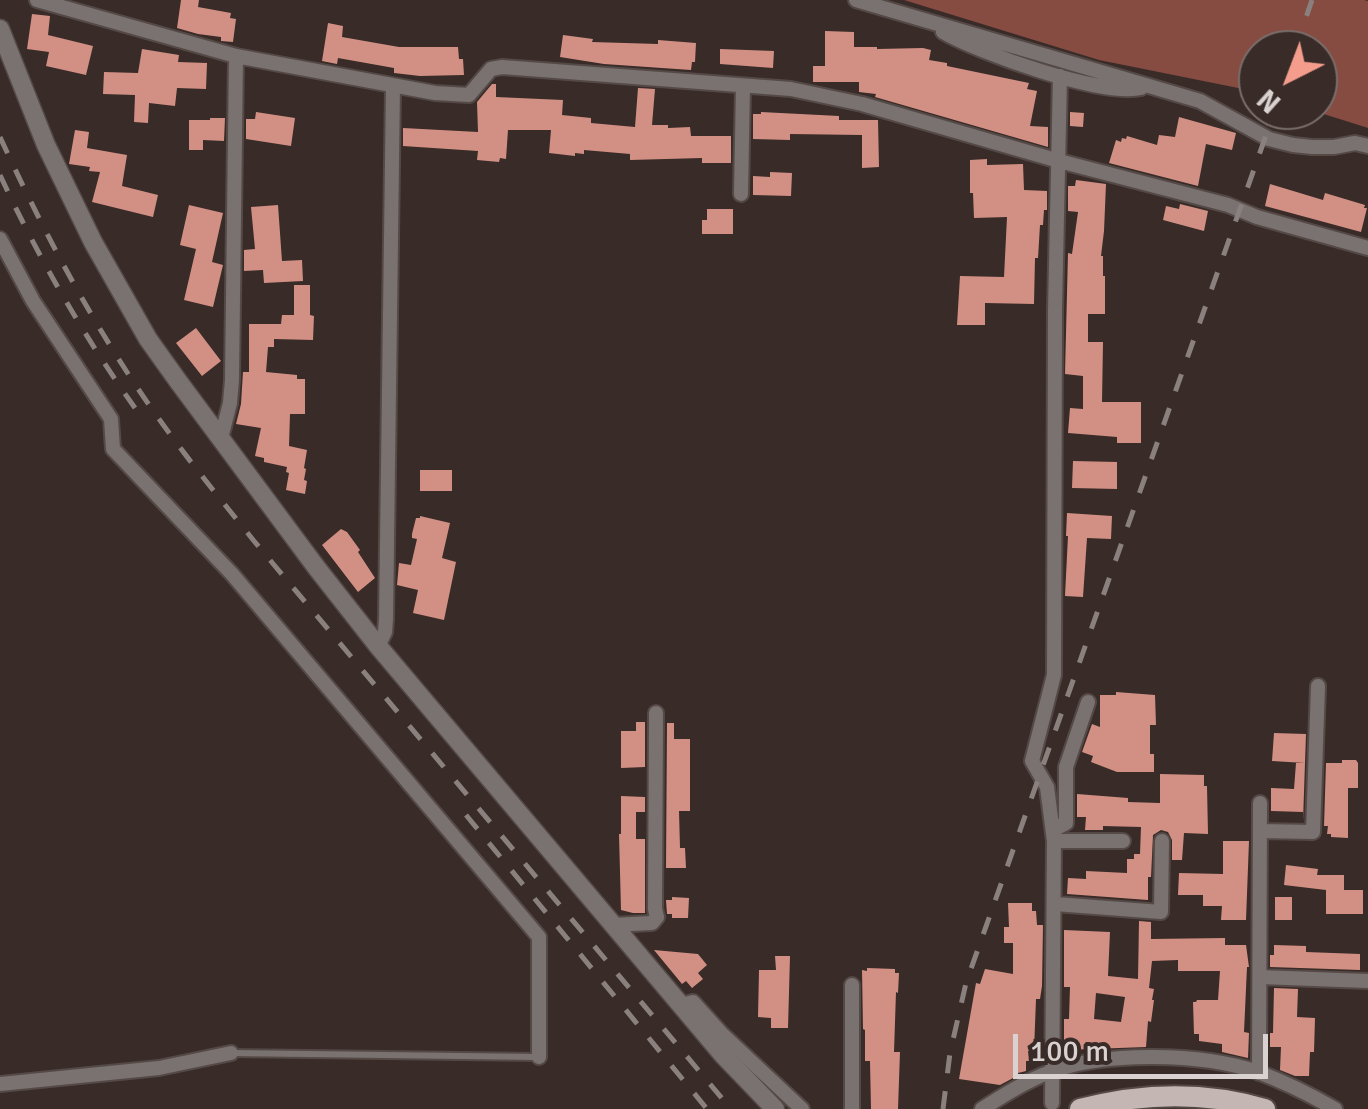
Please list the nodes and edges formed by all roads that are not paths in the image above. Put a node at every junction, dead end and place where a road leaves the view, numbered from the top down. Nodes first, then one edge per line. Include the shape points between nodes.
1 (37, 0) edge
2 (856, 0) edge
3 (920, 18) junction
4 (0, 29) edge
5 (236, 56) junction
6 (1060, 76) junction
7 (1146, 85) junction
8 (392, 86) junction
9 (743, 86) junction
10 (1368, 146) edge
11 (1059, 161) junction
12 (741, 194) dead end
13 (0, 239) edge
14 (1368, 248) edge
15 (221, 438) junction
16 (378, 646) junction
17 (1318, 686) dead end
18 (1088, 702) dead end
19 (656, 713) dead end
20 (1260, 803) dead end
21 (1260, 831) junction
22 (1053, 836) junction
23 (1123, 841) dead end
24 (1162, 841) dead end
25 (1054, 904) junction
26 (612, 925) junction
27 (1260, 977) junction
28 (1367, 981) edge
29 (852, 985) dead end
30 (681, 1005) junction
31 (231, 1053) joint
32 (539, 1057) joint
33 (1053, 1070) junction
34 (1259, 1073) junction
35 (0, 1084) edge
36 (1052, 1103) dead end
37 (775, 1109) edge
38 (802, 1109) edge
39 (852, 1109) edge
40 (982, 1109) edge
41 (1080, 1109) edge
42 (1264, 1109) edge
43 (1335, 1109) edge

1 - 5 street
2 - 3 street
3 - 6 street via 982,52
3 - 7 street
4 - 15 street via 92,242 148,339
5 - 8 street
5 - 15 street via 232,380
6 - 7 street via 1121,89
6 - 11 street
7 - 10 street via 1200,101 1293,146
8 - 9 street via 469,95 491,69 502,66
8 - 16 street via 386,619
9 - 11 street via 862,104
9 - 12 street
11 - 14 street
11 - 22 street via 1054,675 1032,761 1046,787
13 - 32 street via 111,419 113,449 232,574 539,937
15 - 16 street
16 - 26 street
17 - 21 street via 1313,832
18 - 22 street via 1066,767 1066,824
19 - 26 street via 657,918
20 - 21 street
21 - 27 street
22 - 23 street
22 - 25 street
24 - 25 street via 1161,912
25 - 33 street
26 - 30 street
27 - 28 street
27 - 34 street
29 - 39 street
30 - 37 street
30 - 38 street via 693,1002
31 - 32 lane
31 - 35 street via 159,1068
33 - 34 street via 1138,1057 1217,1062
33 - 36 street
33 - 40 street
34 - 43 street
41 - 42 main road via 1156,1095

